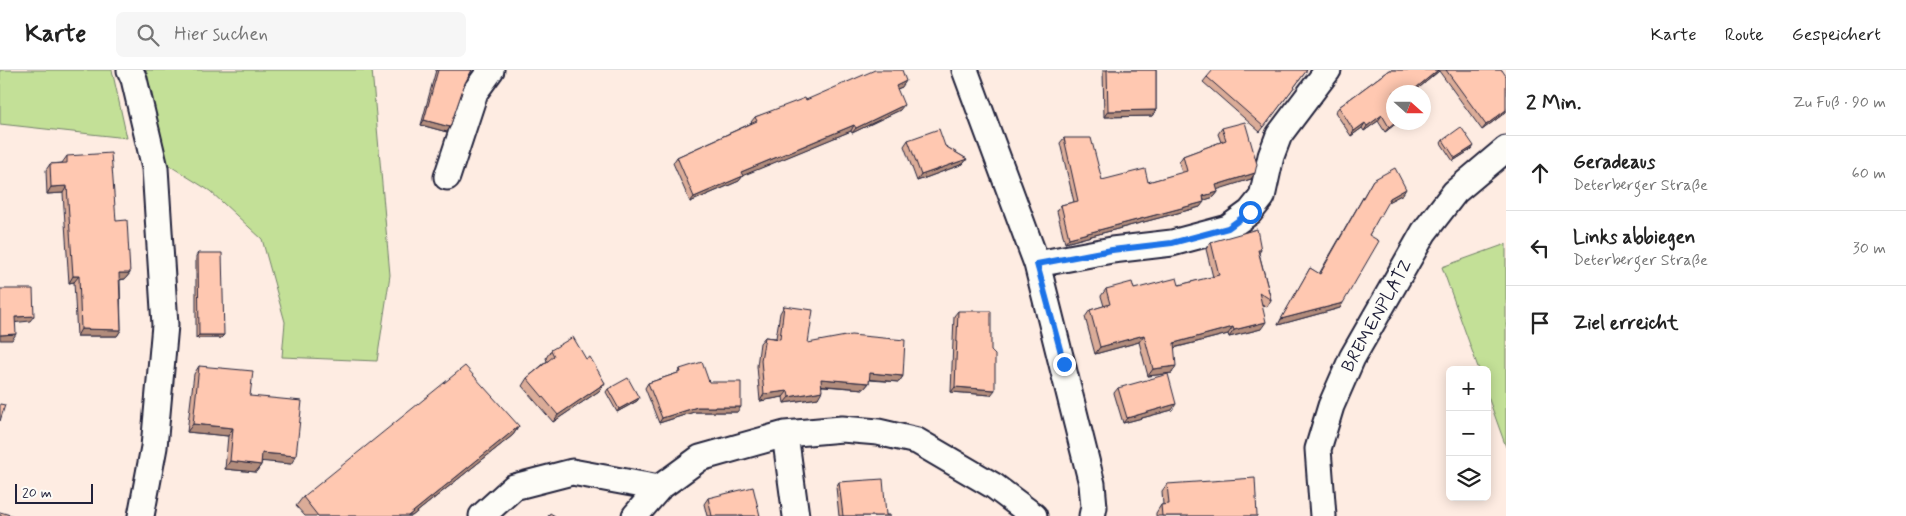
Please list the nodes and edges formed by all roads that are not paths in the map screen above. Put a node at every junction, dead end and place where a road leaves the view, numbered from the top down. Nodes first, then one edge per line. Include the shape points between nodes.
1 (130, 70) edge
2 (491, 70) edge
3 (965, 70) edge
4 (1328, 70) edge
5 (1506, 149) edge
6 (447, 177) dead end
7 (1037, 264) junction
8 (785, 434) junction
9 (659, 488) junction
10 (1095, 513) edge
11 (141, 516) edge
12 (482, 516) edge
13 (635, 516) edge
14 (796, 516) edge
15 (1034, 516) edge
16 (1322, 516) edge

1 - 11 street via 155,168 165,325 154,447
2 - 6 street via 475,92
3 - 7 street
4 - 7 street via 1279,135 1262,197 1250,212 1228,228 1172,243
5 - 16 street, BREMENPLATZ via 1455,192 1424,232 1352,358 1331,406 1318,449
7 - 10 street via 1092,484
8 - 9 street via 700,458
8 - 14 street
8 - 15 street via 842,429 878,432 918,441 994,486
9 - 12 street via 572,472 514,488
9 - 13 street

